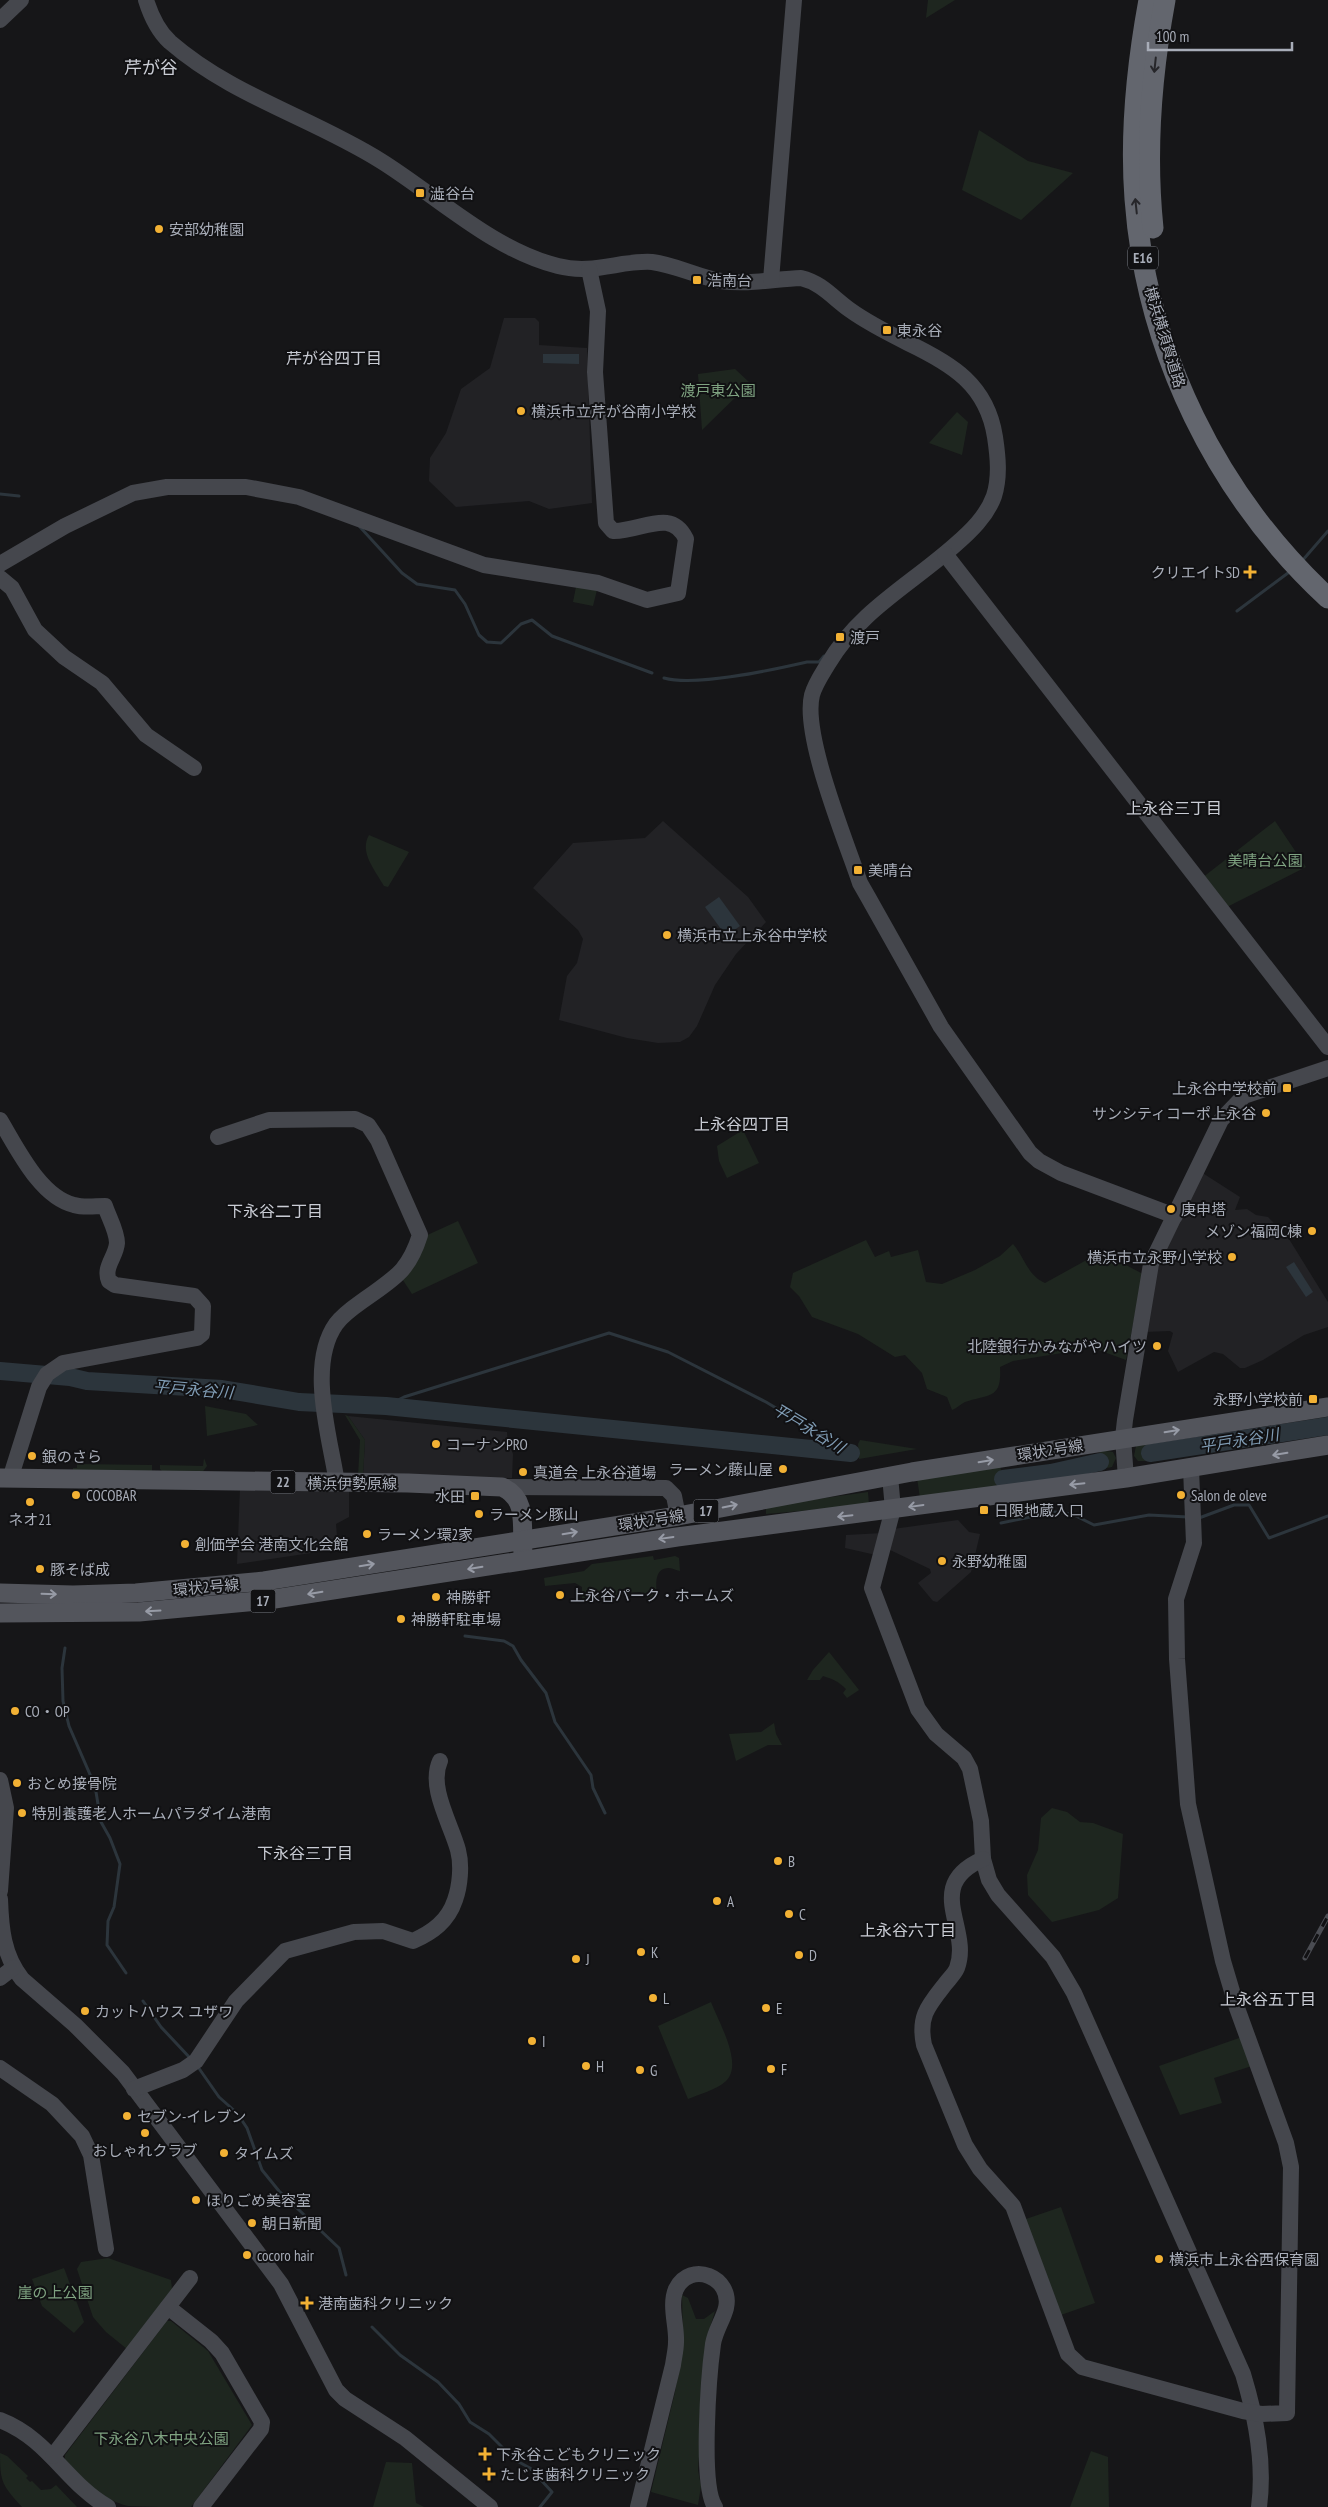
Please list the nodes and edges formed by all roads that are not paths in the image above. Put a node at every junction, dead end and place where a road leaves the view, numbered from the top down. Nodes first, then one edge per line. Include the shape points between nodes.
1 (21, 0) edge
2 (146, 0) edge
3 (794, 0) edge
4 (1149, 0) edge
5 (1165, 0) edge
6 (0, 20) edge
7 (589, 269) junction
8 (771, 280) junction
9 (1246, 492) junction
10 (945, 554) junction
11 (0, 564) edge
12 (0, 578) edge
13 (1328, 580) edge
14 (1328, 598) edge
15 (194, 768) dead end
16 (1328, 1047) edge
17 (1328, 1068) edge
18 (0, 1120) edge
19 (218, 1137) dead end
20 (1175, 1216) junction
21 (1328, 1407) edge
22 (1123, 1438) junction
23 (1328, 1445) edge
24 (1191, 1468) junction
25 (890, 1476) junction
26 (5, 1478) edge
27 (1126, 1478) junction
28 (337, 1484) junction
29 (502, 1487) junction
30 (893, 1509) junction
31 (678, 1516) junction
32 (522, 1541) junction
33 (523, 1560) junction
34 (0, 1592) edge
35 (0, 1613) edge
36 (440, 1761) dead end
37 (0, 1780) edge
38 (984, 1859) junction
39 (0, 1891) edge
40 (0, 1899) edge
41 (13, 1968) junction
42 (0, 1978) edge
43 (0, 2068) edge
44 (134, 2089) junction
45 (106, 2249) dead end
46 (190, 2278) dead end
47 (168, 2307) junction
48 (1253, 2413) junction
49 (0, 2420) edge
50 (53, 2456) junction
51 (108, 2507) edge
52 (201, 2507) edge
53 (490, 2507) edge
54 (638, 2507) edge
55 (715, 2507) edge
56 (1259, 2507) edge

1 - 6 street
2 - 7 street via 152,16 169,41 266,104 380,160 504,243 560,267
3 - 8 street
9 -> 4 highway, 横浜横須賀道路 / E16 via 1197,424 1172,366 1154,308 1140,245 1135,199 1135,115
5 -> 9 highway, 横浜横須賀道路 / E16 via 1152,90 1148,152 1157,257 1167,303 1196,389
7 - 8 street via 652,262 722,281
7 - 11 street via 598,311 595,372 606,523 613,531 663,522 677,526 686,539 678,593 647,600 598,583 484,565 300,497 246,487 167,488 133,493
8 - 10 street via 801,278 813,281 864,320 946,362 964,376 986,404 992,416 997,453 998,479 993,498 979,521
9 - 13 highway, 横浜横須賀道路 / E16
9 - 14 highway, 横浜横須賀道路 / E16 via 1292,562
10 - 16 street
10 - 20 street via 867,614 832,657 811,698 813,734 820,762 857,874 941,1027 1030,1153 1054,1170
12 - 15 street via 12,588 35,630 64,657 102,683 146,735
17 - 20 street via 1263,1088 1244,1096 1232,1106 1212,1136
18 - 26 street via 27,1165 58,1199 76,1206 105,1206 117,1246 108,1268 110,1281 115,1285 194,1296 202,1306 202,1334 198,1338 76,1359 56,1366 41,1383
19 - 28 street via 269,1120 356,1119 368,1125 378,1140 420,1235 413,1256 396,1277 348,1311 327,1341 321,1362 322,1381
20 - 22 street via 1151,1264
22 -> 21 main road, 環状2号線 / 17
25 -> 22 main road, 環状2号線 / 17
22 - 27 street
23 -> 24 main road, 環状2号線 / 17
24 - 27 main road, 環状2号線 / 17
24 - 48 street via 1194,1543 1176,1599 1177,1659 1188,1804 1223,1961 1291,2167 1287,2413
25 - 30 street
31 -> 25 main road, 環状2号線 / 17
26 - 28 main road, 横浜伊勢原線 / 22
27 -> 30 main road, 環状2号線 / 17
28 - 29 main road, 横浜伊勢原線 / 22
29 - 31 street via 666,1488 674,1496
29 - 32 main road via 514,1494 522,1508
30 -> 33 main road, 環状2号線 / 17
30 - 38 street via 872,1588 918,1709 936,1734 964,1758 970,1769 981,1820
32 -> 31 main road, 環状2号線 / 17
32 - 33 main road
34 -> 32 main road, 環状2号線 / 17 via 73,1595 201,1589
33 -> 35 main road, 環状2号線 / 17 via 204,1607 84,1614
36 - 44 street via 436,1770 438,1791 459,1863 459,1889 452,1911 441,1924 430,1934 413,1941 383,1931 354,1932 285,1951 236,2001 193,2064
37 - 39 street via 6,1808
38 - 48 street via 989,1880 998,1895 1052,1957 1074,1993 1243,2374
38 - 48 street via 967,1868 956,1881 952,1897 960,1958 956,1970 925,2011 921,2030 924,2046 965,2144 980,2169 1014,2206 1068,2354 1075,2362 1082,2367
40 - 41 street via 1,1933
41 - 42 street
41 - 44 street via 98,2046
43 - 45 street via 52,2104 82,2136 92,2155
44 - 53 street via 281,2284 336,2390 422,2451
46 - 47 street
47 - 50 street
47 - 52 street via 222,2353 262,2422 261,2429
48 - 56 street via 1262,2480
49 - 50 street via 18,2427
50 - 51 street via 94,2498
54 - 55 street via 673,2365 675,2292 680,2282 690,2275 702,2273 714,2277 727,2296 711,2361 707,2460 710,2493

